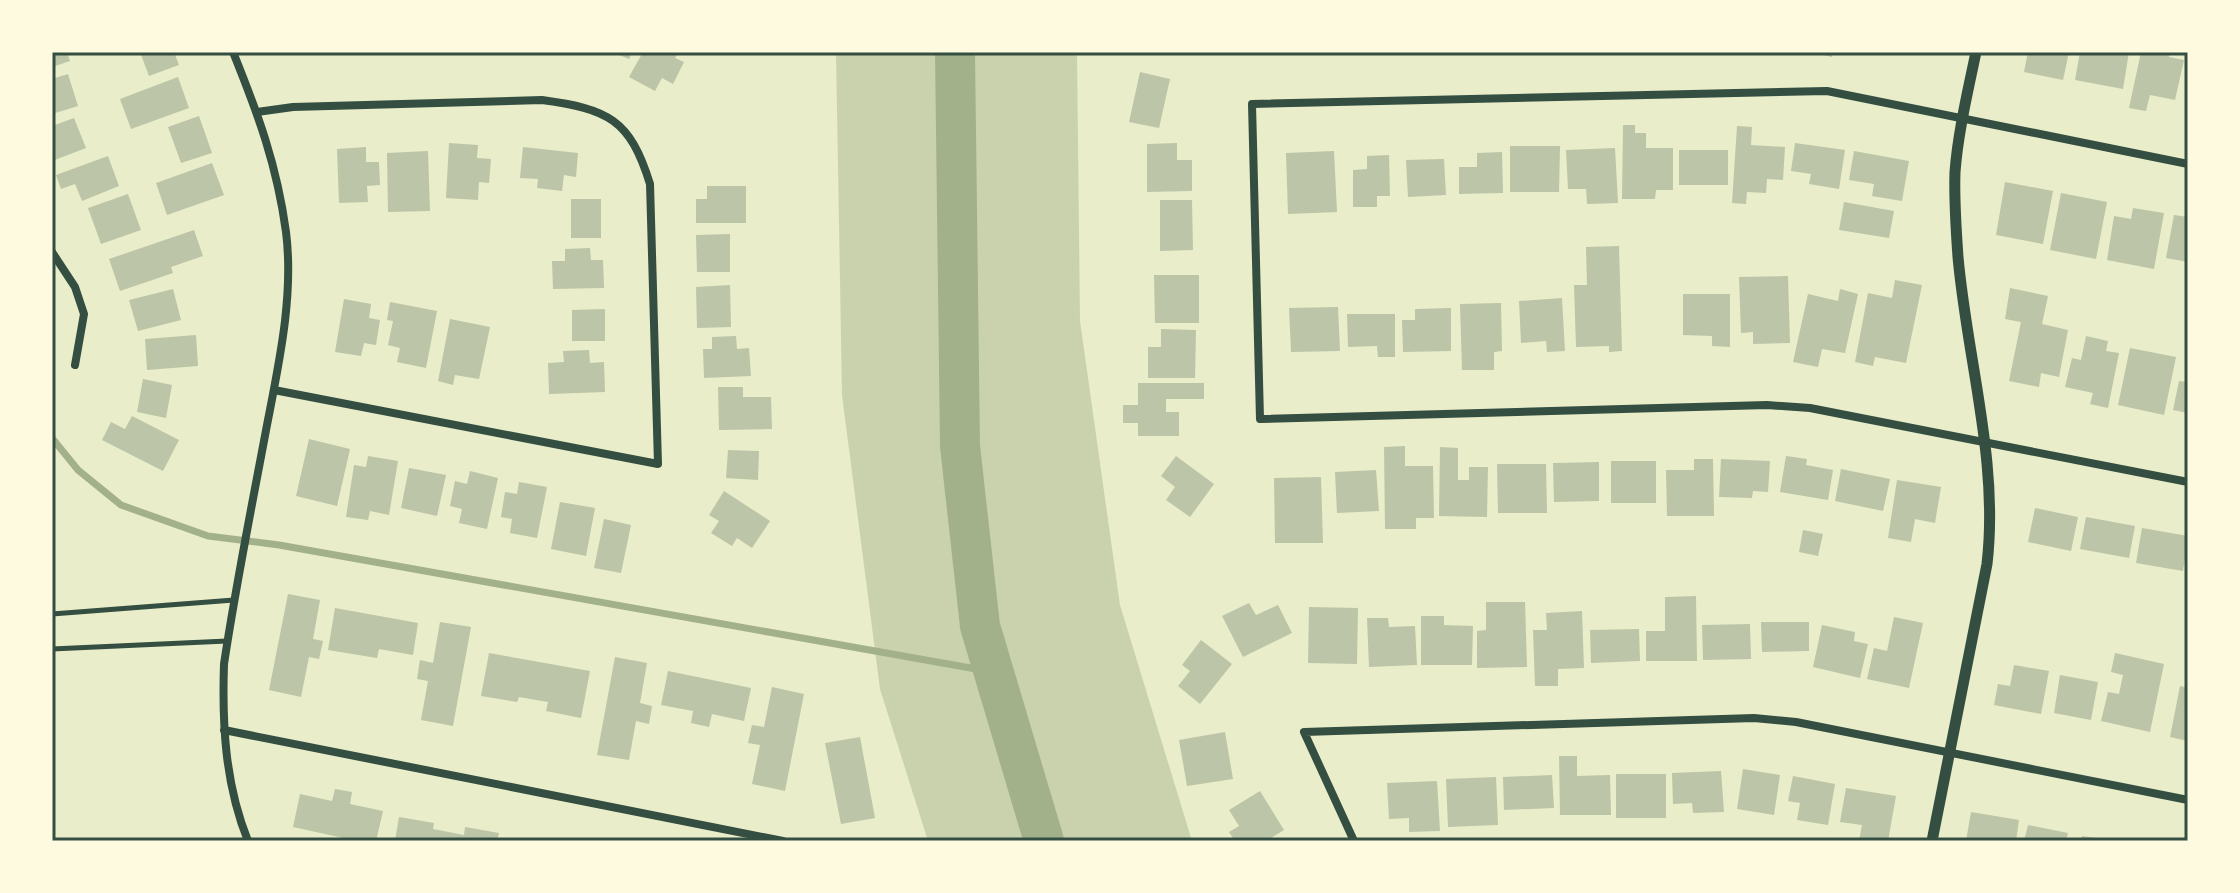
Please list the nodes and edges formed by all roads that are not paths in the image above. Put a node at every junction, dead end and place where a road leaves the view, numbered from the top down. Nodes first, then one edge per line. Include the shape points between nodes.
1 (233, 52) edge
2 (1976, 52) edge
3 (257, 112) junction
4 (1963, 118) junction
5 (2188, 164) edge
6 (52, 252) edge
7 (75, 365) dead end
8 (274, 390) junction
9 (1984, 443) junction
10 (2188, 482) edge
11 (235, 600) junction
12 (52, 614) edge
13 (228, 641) junction
14 (52, 649) edge
15 (224, 730) junction
16 (1950, 754) junction
17 (2188, 800) edge
18 (248, 841) edge
19 (783, 841) edge
20 (1354, 841) edge
21 (1932, 841) edge

1 - 3 street
2 - 4 street
3 - 8 street via 271,151 286,235 285,315
3 - 8 street via 542,100 576,104 625,130 650,184 658,464
4 - 5 street
4 - 9 street via 1955,171 1958,259
4 - 9 street via 1827,91 1795,90 1252,104 1260,419 1767,405 1810,408
6 - 7 street via 75,287 84,314
8 - 11 street
9 - 10 street
9 - 16 street via 1990,532
11 - 12 lane
11 - 13 street
13 - 14 lane
13 - 15 street
15 - 18 street via 233,792
15 - 19 street
16 - 17 street
16 - 20 street via 1754,718 1304,732
16 - 21 street

